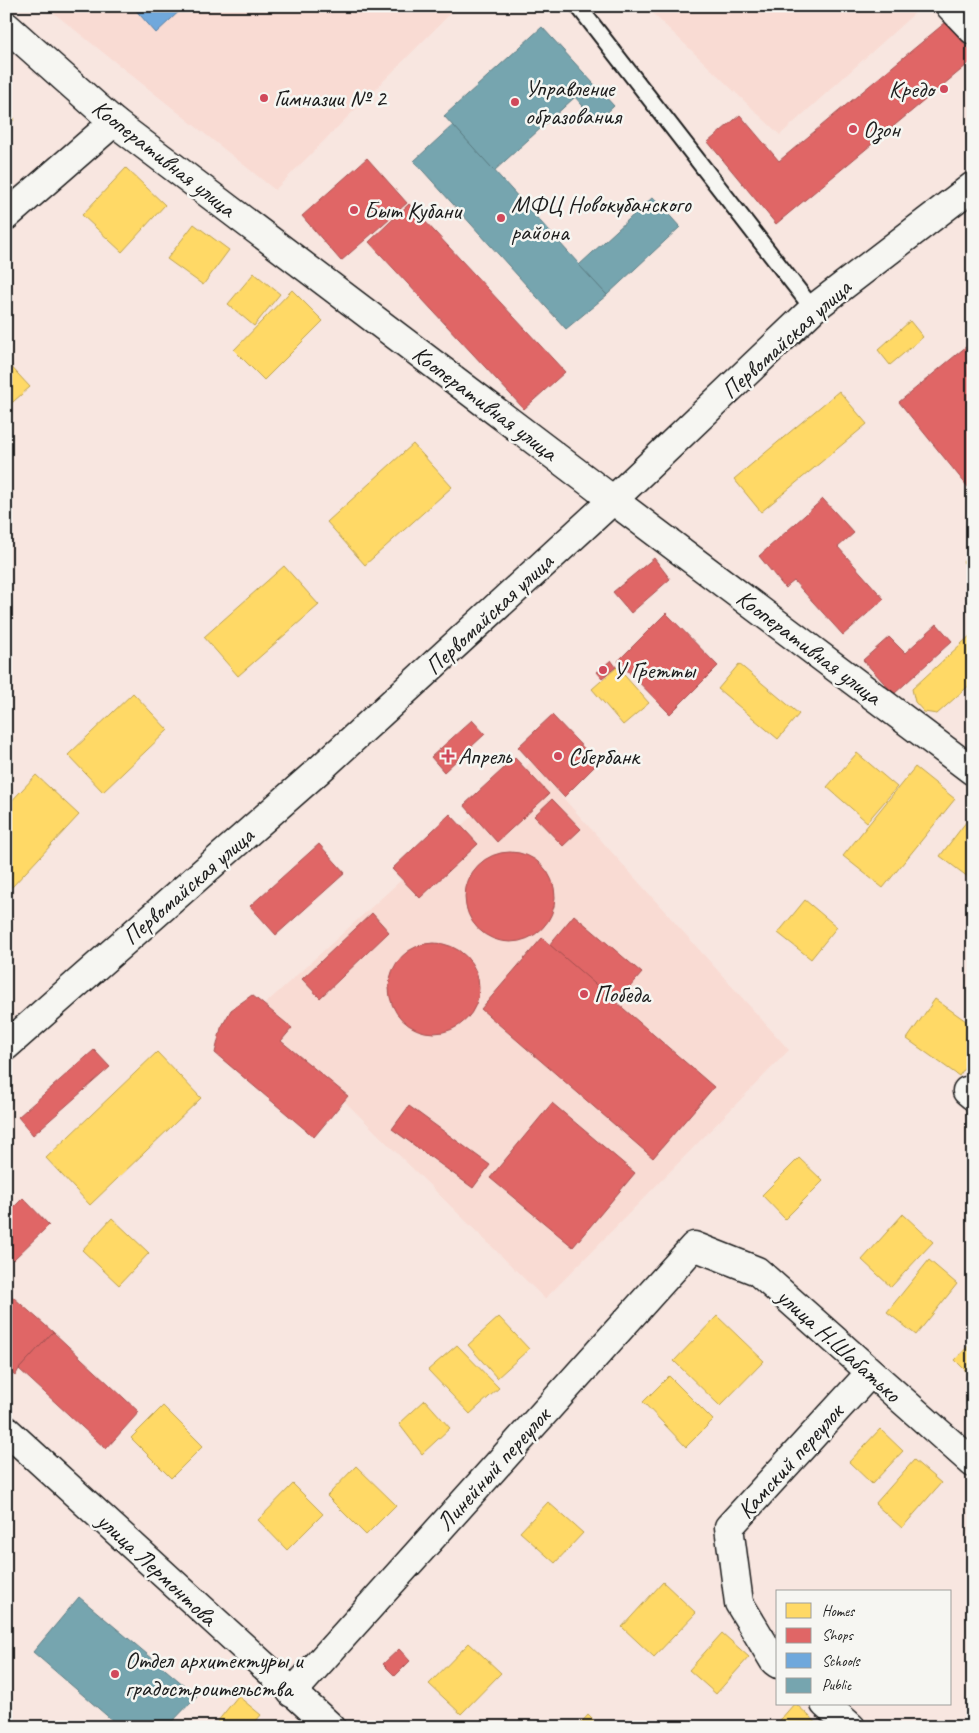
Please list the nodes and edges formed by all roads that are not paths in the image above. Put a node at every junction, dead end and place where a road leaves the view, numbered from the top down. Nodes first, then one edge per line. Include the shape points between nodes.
1 (578, 6) edge
2 (950, 6) edge
3 (6, 26) edge
4 (973, 30) edge
5 (114, 122) junction
6 (973, 186) edge
7 (6, 216) edge
8 (813, 309) junction
9 (613, 500) junction
10 (973, 771) edge
11 (6, 1046) edge
12 (694, 1246) joint
13 (870, 1373) junction
14 (6, 1430) edge
15 (973, 1463) edge
16 (776, 1662) edge
17 (292, 1693) junction
18 (827, 1706) edge
19 (332, 1727) edge
20 (851, 1727) edge

1 - 8 lane
2 - 4 street
3 - 5 street, Кооперативная улица
5 - 7 street
5 - 9 street, Кооперативная улица
6 - 8 street, Первомайская улица
8 - 9 street, Первомайская улица
9 - 10 street, Кооперативная улица
9 - 11 street, Первомайская улица via 318,772
12 - 13 street, улица Н.Шабатько via 757,1272
12 - 17 street, Линейный переулок
13 - 15 street, улица Н.Шабатько
13 - 16 street, Камский переулок via 729,1527 739,1603
14 - 17 street, улица Лермонтова
17 - 19 street, улица Лермонтова
18 - 20 street

